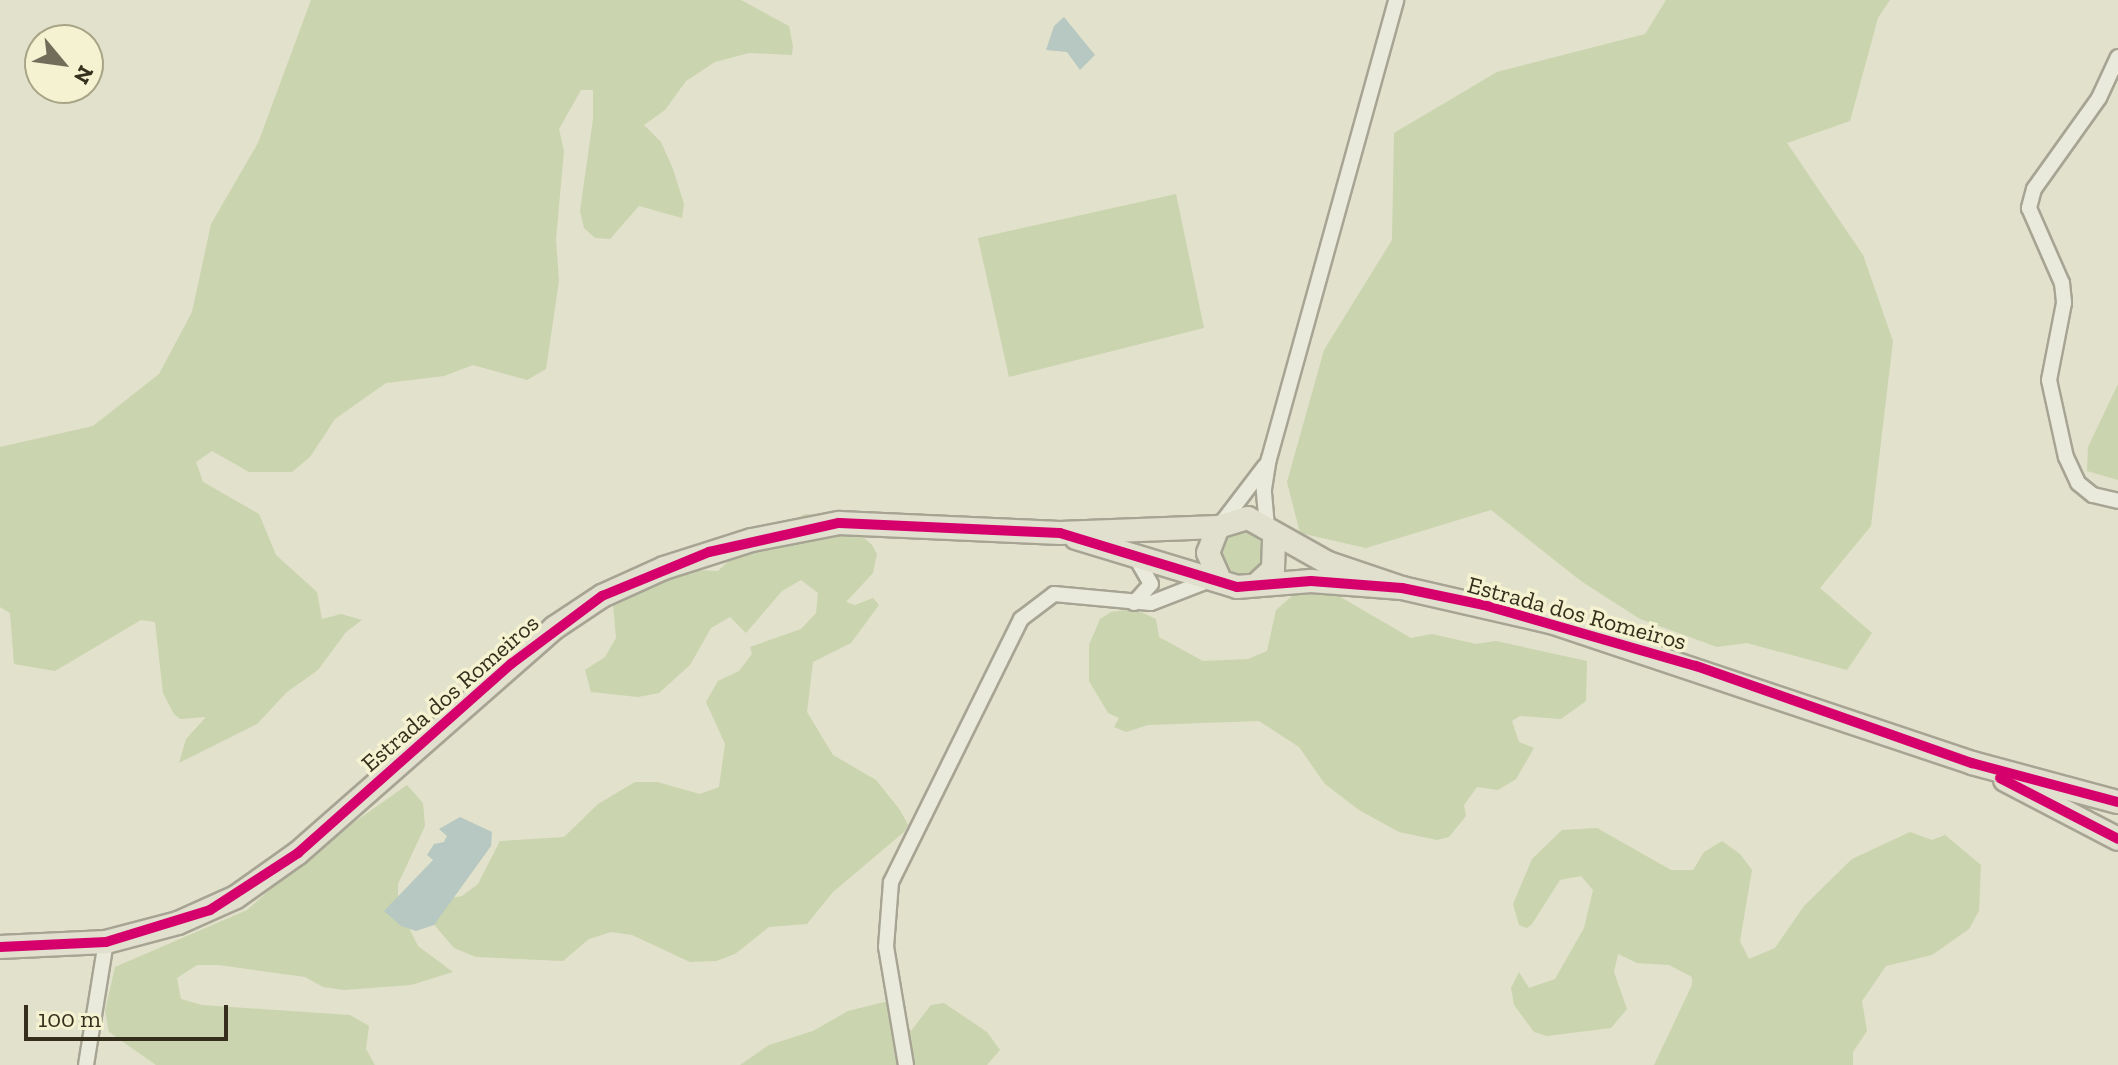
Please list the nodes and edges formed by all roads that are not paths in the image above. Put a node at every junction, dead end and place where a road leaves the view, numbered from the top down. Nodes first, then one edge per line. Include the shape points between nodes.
1 (1396, 0) edge
2 (2118, 57) edge
3 (1269, 459) junction
4 (2118, 501) edge
5 (1218, 527) junction
6 (1271, 532) junction
7 (1060, 533) junction
8 (1133, 555) junction
9 (1219, 578) junction
10 (1257, 584) junction
11 (1402, 588) junction
12 (1133, 603) junction
13 (1972, 763) junction
14 (2118, 802) edge
15 (2118, 839) edge
16 (106, 942) junction
17 (0, 947) edge
18 (86, 1065) edge
19 (906, 1065) edge

1 - 3 street
2 - 4 street via 2099,98 2034,189 2029,208 2062,283 2064,303 2049,380 2066,457 2078,483 2093,495
3 - 5 street via 1248,494
3 - 6 street via 1264,489
5 - 6 main road, Estrada dos Romeiros via 1238,517
5 - 7 main road, Estrada dos Romeiros
5 - 9 main road via 1208,553
6 - 10 main road via 1273,569
6 - 11 main road, Estrada dos Romeiros via 1328,563
7 - 8 main road, Estrada dos Romeiros
7 - 16 main road, Estrada dos Romeiros via 839,523 752,540 664,568 602,596 554,628 267,878 178,923
8 - 9 main road, Estrada dos Romeiros
8 - 12 street via 1151,579 1147,594
9 - 10 main road, Estrada dos Romeiros via 1237,587
9 - 12 street via 1160,601
10 - 11 main road, Estrada dos Romeiros via 1311,581
11 - 13 main road, Estrada dos Romeiros via 1566,626
12 - 19 street via 1069,592 1032,606 1011,637 910,838 891,882 885,924
13 - 14 main road, Estrada dos Romeiros
13 - 15 main road, Estrada dos Romeiros
16 - 17 main road, Estrada dos Romeiros
16 - 18 street

